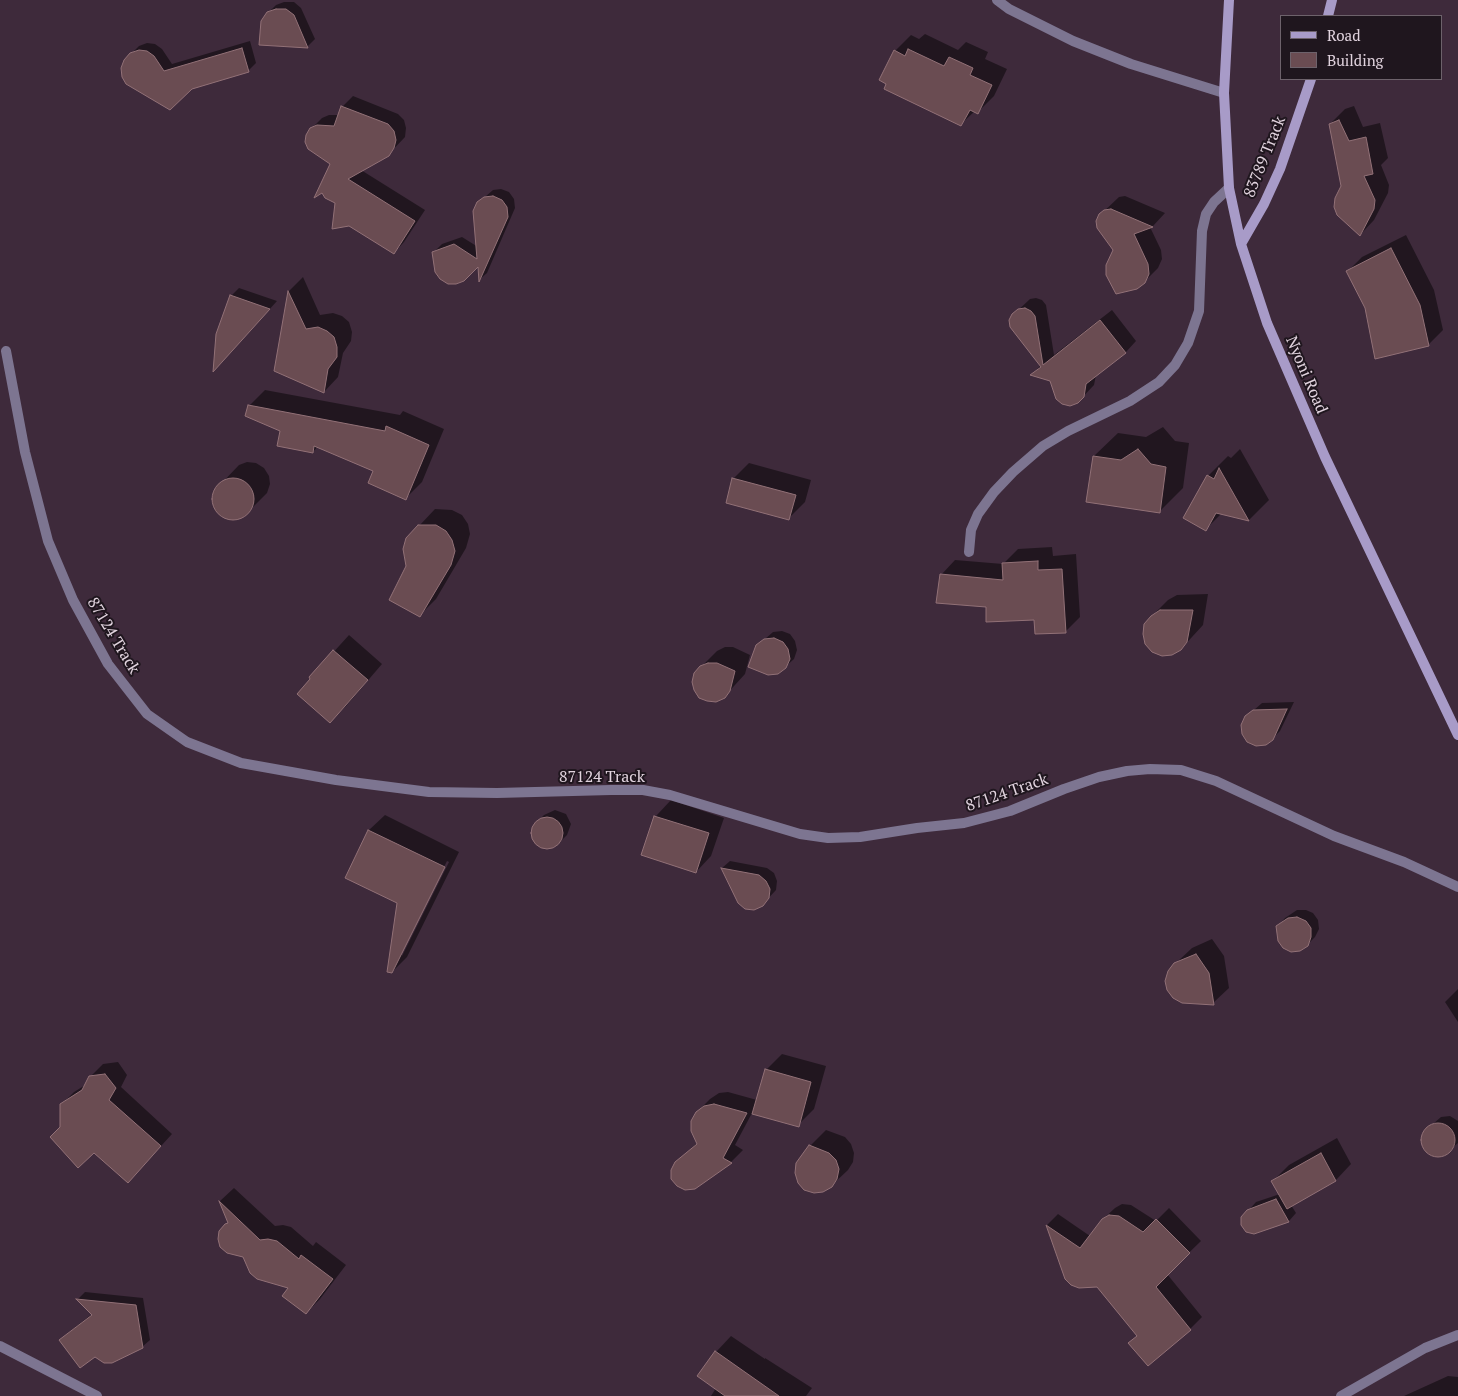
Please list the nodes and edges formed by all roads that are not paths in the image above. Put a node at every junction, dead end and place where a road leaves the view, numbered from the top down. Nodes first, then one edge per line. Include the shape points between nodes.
1 (997, 0) edge
2 (1229, 0) edge
3 (1332, 0) edge
4 (1328, 15) edge
5 (1311, 80) edge
6 (1224, 93) junction
7 (1229, 188) junction
8 (1241, 244) junction
9 (6, 351) dead end
10 (969, 552) dead end
11 (1458, 735) edge
12 (1458, 887) edge
13 (1458, 1335) edge
14 (0, 1346) edge
15 (96, 1396) edge
16 (1342, 1396) edge

1 - 6 street via 1081,44 1131,64
2 - 6 street, Nyoni Road
3 - 4 street
5 - 8 street, 83789 Track via 1280,169
6 - 7 street, Nyoni Road
7 - 8 street, Nyoni Road
7 - 10 street via 1206,214 1202,231 1200,310 1188,343 1175,365 1159,382 1130,401 1043,446 1013,472 978,514
8 - 11 street, Nyoni Road via 1267,323 1325,457
9 - 12 street, 87124 Track via 25,452 48,541 73,600 108,664 147,714 187,742 241,763 430,792 643,790 800,834 828,838 964,824 1127,770 1181,770 1216,781 1334,836 1404,862
13 - 16 street via 1425,1348
14 - 15 street

